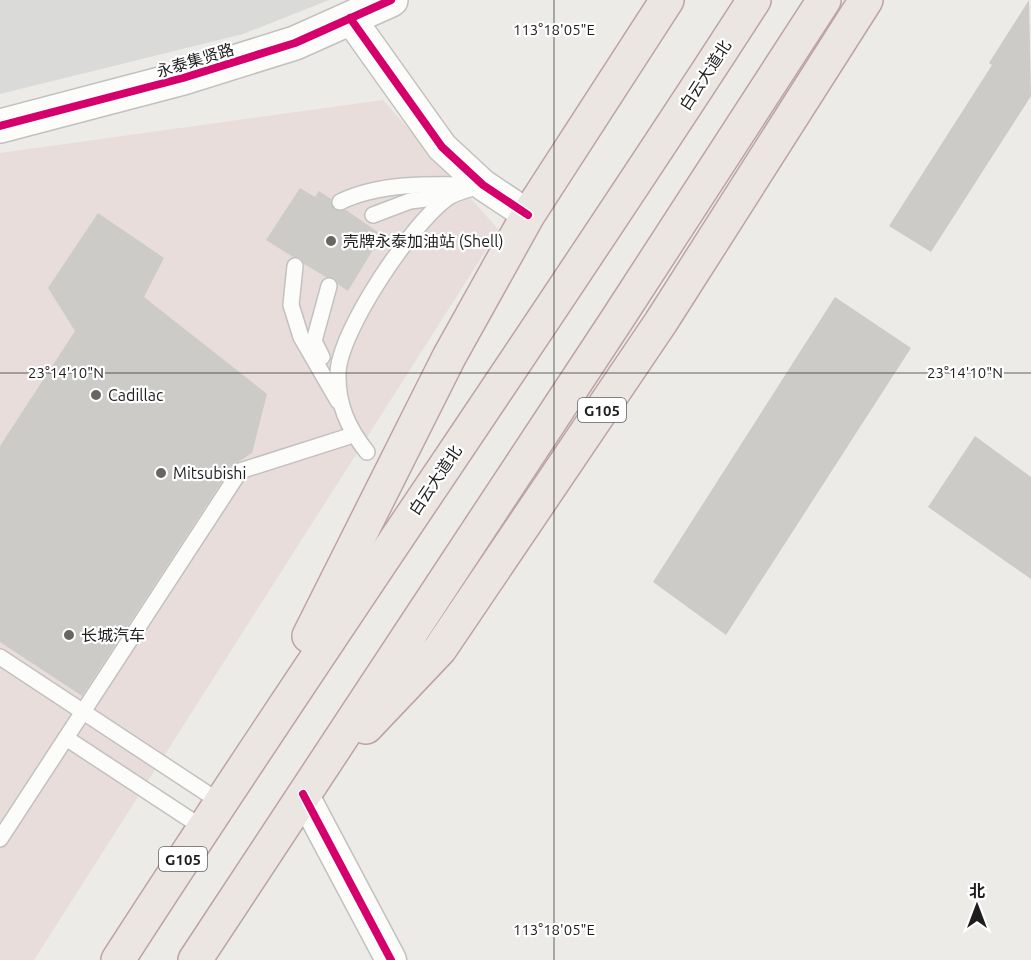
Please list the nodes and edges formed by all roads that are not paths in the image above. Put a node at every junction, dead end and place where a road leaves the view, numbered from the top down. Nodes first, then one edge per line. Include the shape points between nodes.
1 (391, 0) edge
2 (667, 0) edge
3 (754, 0) edge
4 (824, 0) edge
5 (866, 0) edge
6 (350, 18) junction
7 (0, 126) edge
8 (483, 185) junction
9 (450, 196) junction
10 (340, 202) dead end
11 (373, 215) dead end
12 (528, 215) junction
13 (295, 266) dead end
14 (329, 286) dead end
15 (339, 390) junction
16 (341, 407) junction
17 (353, 435) junction
18 (367, 452) dead end
19 (0, 657) edge
20 (84, 711) junction
21 (66, 738) junction
22 (248, 758) junction
23 (303, 794) junction
24 (211, 815) junction
25 (0, 839) edge
26 (118, 960) edge
27 (195, 960) edge
28 (391, 960) edge

1 - 6 street, 永泰集贤路
2 - 12 highway, G105
3 - 22 highway, 白云大道北 / G105
4 - 23 highway, G105
5 - 23 highway, G105 via 661,322 440,650
6 - 7 street, 永泰集贤路 via 295,42 183,78
6 - 8 street via 442,147
8 - 9 lane
8 - 10 lane via 398,188 354,195
8 - 12 street
9 - 11 lane via 410,201
9 - 15 lane via 430,213 360,309 338,371
12 - 22 highway, G105 via 449,357
13 - 16 lane via 291,305 301,338
14 - 15 lane via 314,341
15 - 16 lane
16 - 17 lane
17 - 18 lane
17 - 20 lane via 240,471
19 - 20 lane
20 - 21 lane
20 - 24 lane
21 - 24 lane
21 - 25 lane
22 - 24 highway, 白云大道北 / G105
23 - 27 highway, G105
23 - 28 street
24 - 26 highway, 白云大道北 / G105

